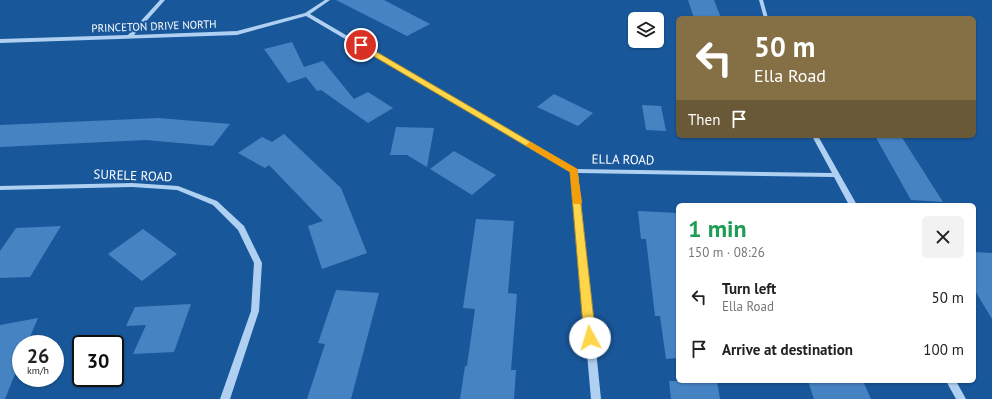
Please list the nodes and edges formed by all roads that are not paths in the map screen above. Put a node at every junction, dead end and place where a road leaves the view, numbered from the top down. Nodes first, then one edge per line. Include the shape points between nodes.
1 (163, 0) edge
2 (328, 0) edge
3 (761, 0) edge
4 (307, 14) junction
5 (765, 16) edge
6 (129, 37) junction
7 (0, 41) edge
8 (816, 138) edge
9 (574, 171) junction
10 (836, 175) junction
11 (0, 188) edge
12 (852, 203) edge
13 (952, 383) edge
14 (225, 399) edge
15 (596, 399) edge
16 (961, 399) edge

1 - 6 street
2 - 4 street, PRINCETON DRIVE NORTH
3 - 5 street
4 - 6 street, PRINCETON DRIVE NORTH via 237,33
4 - 9 street, ELLA ROAD
6 - 7 street, PRINCETON DRIVE NORTH
8 - 10 street
9 - 10 street, ELLA ROAD
9 - 15 street
10 - 12 street
11 - 14 street, SURELE ROAD via 132,185 178,188 215,203 241,228 258,263 255,311
13 - 16 street

